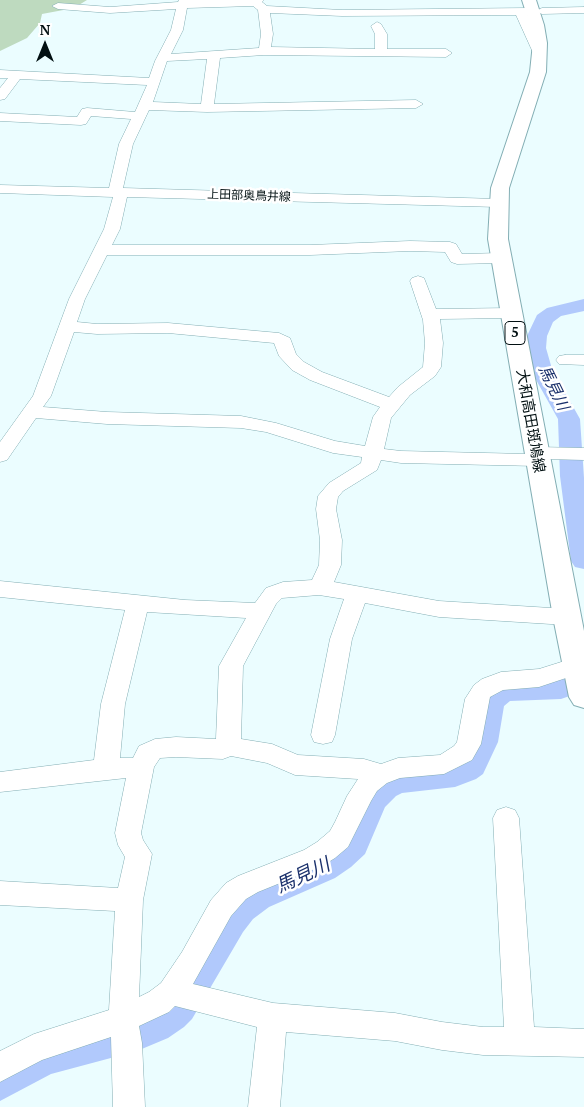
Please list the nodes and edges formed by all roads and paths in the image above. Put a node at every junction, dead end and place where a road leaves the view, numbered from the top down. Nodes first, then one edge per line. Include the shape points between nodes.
1 (183, 3) edge
2 (259, 4) edge
3 (58, 6) dead end
4 (482, 6) edge
5 (527, 7) edge
6 (584, 10) edge
7 (377, 26) dead end
8 (264, 51) junction
9 (380, 52) junction
10 (446, 54) dead end
11 (214, 55) junction
12 (163, 58) junction
13 (0, 74) edge
14 (16, 76) junction
15 (154, 82) junction
16 (0, 96) edge
17 (416, 104) dead end
18 (207, 108) junction
19 (142, 111) junction
20 (0, 116) edge
21 (0, 189) edge
22 (118, 192) junction
23 (498, 204) junction
24 (101, 250) junction
25 (500, 258) junction
26 (418, 281) dead end
27 (511, 313) junction
28 (430, 314) junction
29 (67, 326) junction
30 (566, 360) dead end
31 (584, 360) edge
32 (392, 404) junction
33 (30, 412) junction
34 (372, 453) junction
35 (583, 454) edge
36 (0, 456) edge
37 (537, 457) junction
38 (319, 587) junction
39 (0, 590) edge
40 (357, 594) junction
41 (138, 604) junction
42 (260, 611) junction
43 (567, 617) junction
44 (580, 680) edge
45 (323, 735) dead end
46 (228, 746) junction
47 (140, 766) junction
48 (106, 769) junction
49 (378, 776) junction
50 (0, 782) edge
51 (506, 818) dead end
52 (0, 893) edge
53 (129, 900) junction
54 (182, 994) junction
55 (273, 1017) junction
56 (125, 1029) junction
57 (520, 1041) junction
58 (584, 1043) edge
59 (0, 1067) edge
60 (128, 1107) edge
61 (264, 1107) edge

1 - 2 street
1 - 3 street via 110,10
1 - 12 street via 179,26
2 - 4 street via 357,14
2 - 8 street via 266,34
4 - 5 street
5 - 6 street
5 - 23 main road, 大和高田斑鳩線 / 5 via 537,25 539,54 536,82 504,173
7 - 9 street via 381,34
8 - 9 street
8 - 11 street
9 - 10 street
11 - 12 street
11 - 18 street
12 - 15 street
13 - 14 street
14 - 15 street
14 - 16 street
15 - 19 street
17 - 18 street
18 - 19 street
19 - 20 street via 88,112 81,121
19 - 22 street via 126,144
21 - 22 street, 上田部奥鳥井線
22 - 23 street, 上田部奥鳥井線
22 - 24 street via 112,229
23 - 25 main road, 大和高田斑鳩線 / 5
24 - 25 street via 310,250 410,246 450,248 457,259
24 - 29 street
25 - 27 main road, 大和高田斑鳩線 / 5
26 - 28 street
27 - 28 street
27 - 37 main road, 大和高田斑鳩線 / 5
28 - 32 street via 434,343 432,367
29 - 32 street via 168,328 279,338 284,342 288,356 298,366 316,376
29 - 33 street via 46,386
30 - 31 street
32 - 34 street via 382,417
33 - 34 street via 251,423 334,447
33 - 36 street
34 - 37 street via 416,459
34 - 38 street via 370,466 336,487 328,496 330,565
35 - 37 street
37 - 43 main road, 大和高田斑鳩線 / 5
38 - 40 street
38 - 42 street via 274,593
39 - 41 street
40 - 43 street via 439,610
40 - 45 street via 341,640
41 - 42 street
41 - 48 street via 113,704
42 - 46 street via 231,666
43 - 44 main road, 大和高田斑鳩線 / 5
44 - 49 street via 552,676 501,680 490,684 477,699 469,744 454,760 431,767 398,768
46 - 47 street via 223,749 155,749 148,753
46 - 49 street via 272,754 295,765 364,769
47 - 48 street
47 - 53 street via 128,833 131,845 139,854
48 - 50 street
49 - 54 street via 360,796 339,839 326,850 248,884 229,898 192,960
51 - 57 street
52 - 53 street
53 - 56 street
54 - 55 street
54 - 56 street via 159,1002
55 - 57 street via 395,1027 483,1042
55 - 61 street
56 - 59 street via 52,1041
56 - 60 street
57 - 58 street

